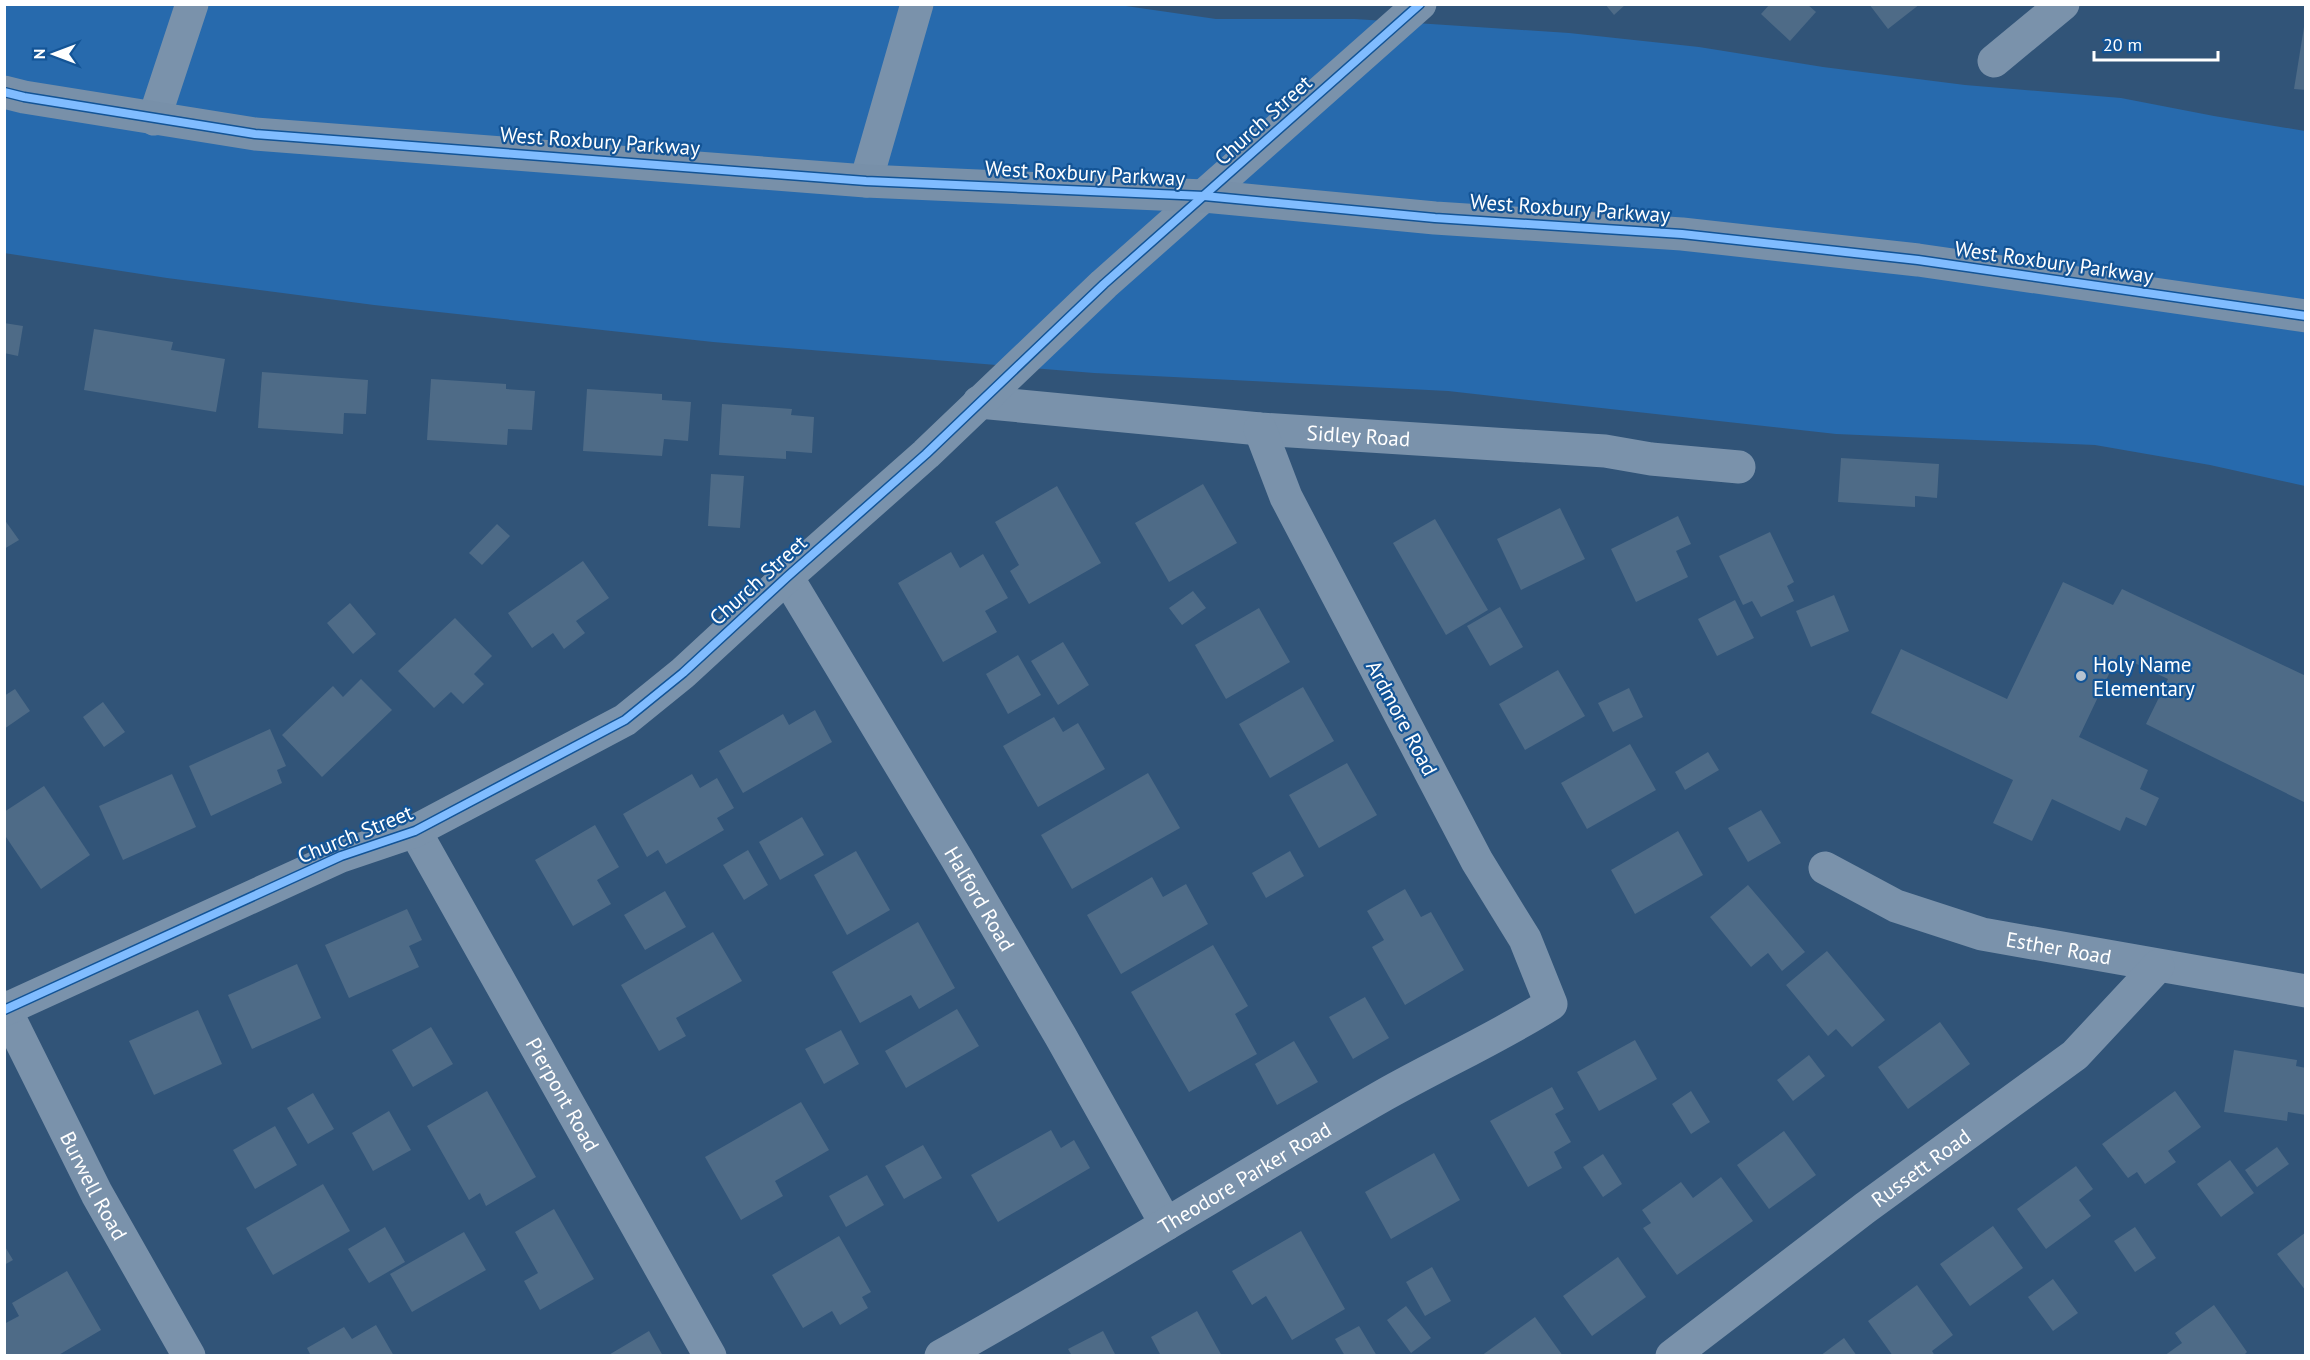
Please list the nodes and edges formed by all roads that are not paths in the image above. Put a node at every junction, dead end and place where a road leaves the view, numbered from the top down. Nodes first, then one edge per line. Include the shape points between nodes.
1 (192, 4) edge
2 (917, 4) edge
3 (1420, 4) edge
4 (2063, 4) edge
5 (1994, 61) dead end
6 (4, 92) edge
7 (154, 119) junction
8 (866, 180) junction
9 (1204, 196) junction
10 (2306, 316) edge
11 (979, 402) junction
12 (1260, 429) junction
13 (1739, 467) dead end
14 (787, 577) junction
15 (415, 831) junction
16 (1825, 868) dead end
17 (2158, 966) junction
18 (2306, 991) edge
19 (1551, 1004) joint
20 (5, 1009) edge
21 (1167, 1224) junction
22 (189, 1356) edge
23 (710, 1356) edge
24 (941, 1356) edge
25 (1672, 1356) edge

1 - 7 street
2 - 8 street
3 - 9 street, Church Street
4 - 5 street
6 - 7 main road, West Roxbury Parkway
7 - 8 main road, West Roxbury Parkway via 255,134
8 - 9 main road, West Roxbury Parkway
9 - 10 main road, West Roxbury Parkway via 1817,247
9 - 11 street, Church Street
11 - 12 street, Sidley Road
11 - 14 street, Church Street
12 - 13 street, Sidley Road via 1605,451
12 - 19 street, Ardmore Road via 1286,496 1477,861 1525,939
14 - 15 street, Church Street via 683,673 625,720
14 - 21 street, Halford Road via 974,888
15 - 20 street, Church Street via 341,856
15 - 23 street, Pierpont Road
16 - 17 street, Esther Road via 1896,906 1982,934
17 - 18 street, Esther Road
17 - 25 street, Russett Road via 2075,1055 1865,1208
19 - 21 street, Theodore Parker Road via 1384,1095
20 - 22 street, Burwell Road via 96,1194
21 - 24 street, Theodore Parker Road

